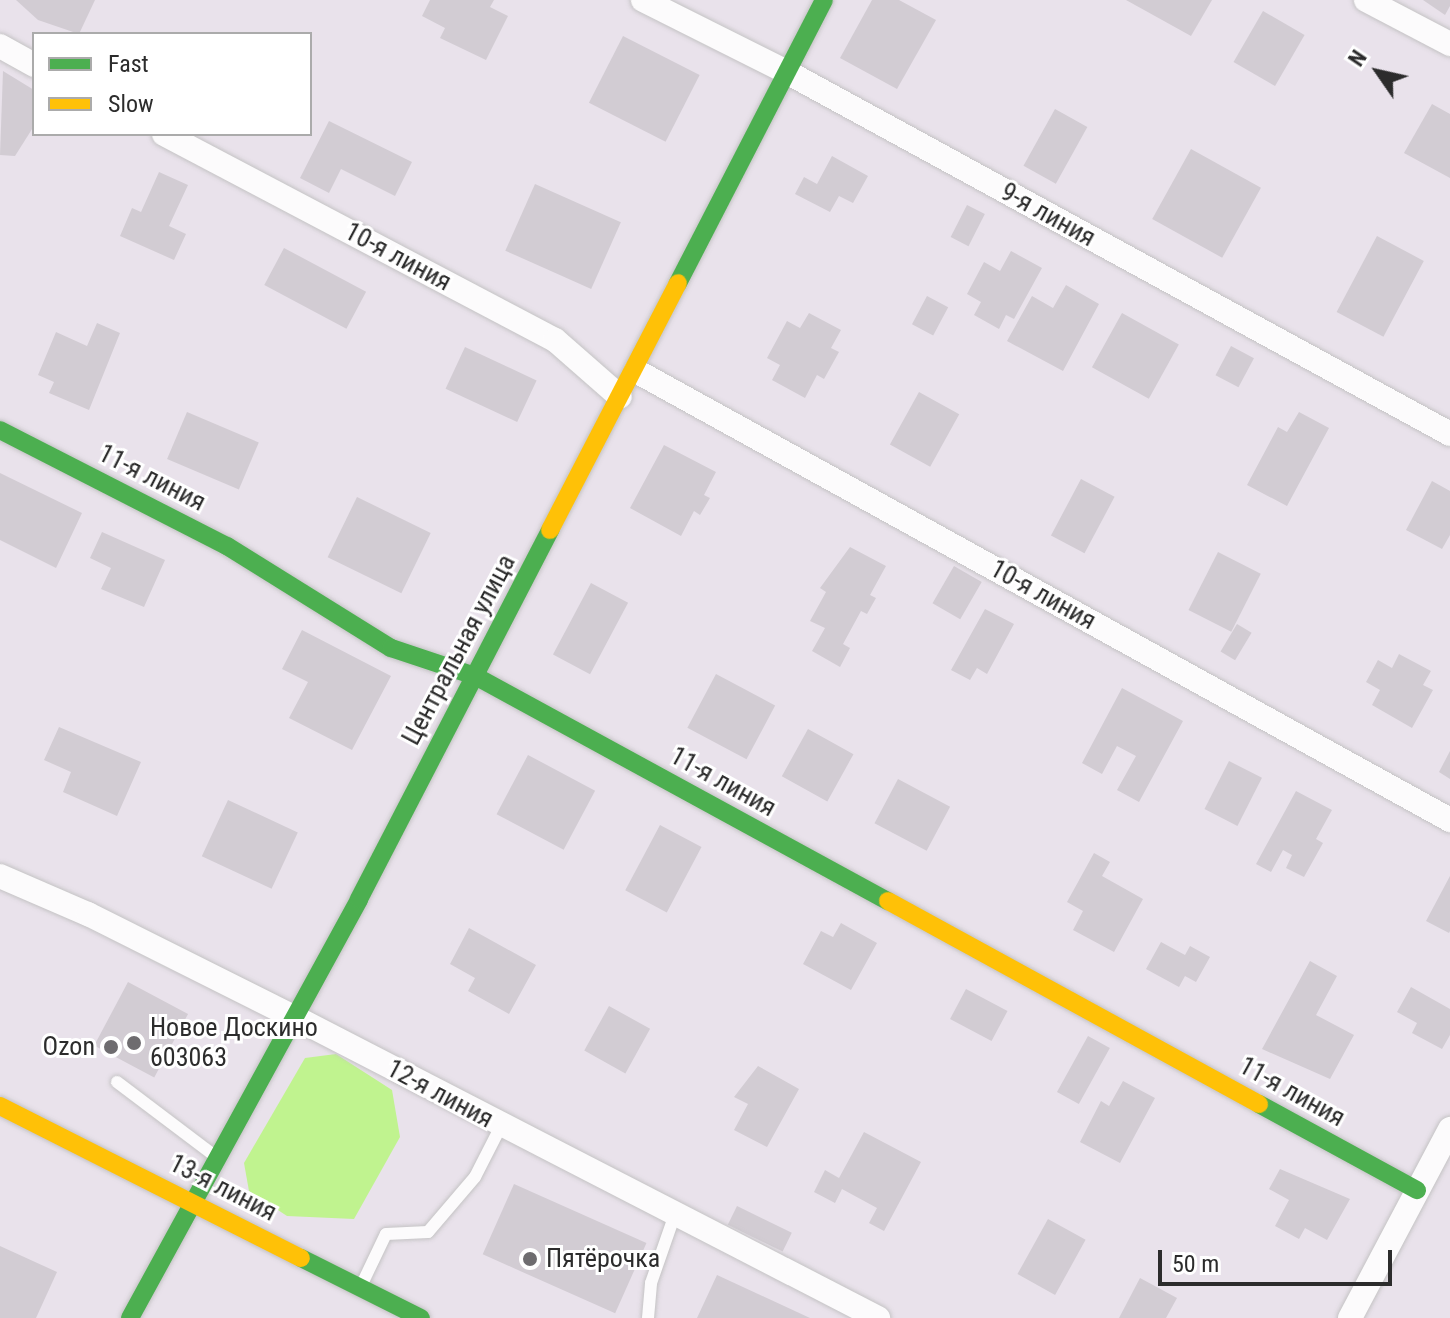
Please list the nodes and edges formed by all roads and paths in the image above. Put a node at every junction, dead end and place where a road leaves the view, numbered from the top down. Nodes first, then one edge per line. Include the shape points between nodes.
1 (643, 0) edge
2 (824, 0) edge
3 (1366, 0) edge
4 (1450, 44) edge
5 (0, 46) edge
6 (32, 64) edge
7 (787, 72) junction
8 (168, 136) edge
9 (636, 371) junction
10 (620, 397) junction
11 (0, 430) edge
12 (1450, 434) edge
13 (475, 676) junction
14 (1450, 820) edge
15 (0, 876) edge
16 (296, 1018) junction
17 (117, 1082) dead end
18 (0, 1106) edge
19 (501, 1126) junction
20 (1450, 1129) edge
21 (215, 1156) junction
22 (1417, 1190) junction
23 (192, 1202) junction
24 (675, 1214) junction
25 (360, 1286) junction
26 (838, 1308) edge
27 (130, 1318) edge
28 (421, 1318) edge
29 (648, 1318) edge
30 (878, 1318) edge
31 (1350, 1318) edge

1 - 7 street, 9-я линия
2 - 7 street, Центральная улица
3 - 4 street
5 - 6 street
7 - 9 street, Центральная улица
7 - 12 street, 9-я линия
8 - 10 street, 10-я линия via 555,340
9 - 10 street, Центральная улица
9 - 14 street, 10-я линия
10 - 13 street, Центральная улица
11 - 13 street, 11-я линия via 227,546 391,648
13 - 16 street, Центральная улица
13 - 22 street, 11-я линия
15 - 16 street, 12-я линия
16 - 19 street, 12-я линия
16 - 21 street, Центральная улица
17 - 21 lane
18 - 23 street, 13-я линия
19 - 24 street, 12-я линия
19 - 25 lane via 475,1177 428,1232 386,1234
20 - 22 street
21 - 23 street, Центральная улица
22 - 31 street
23 - 25 street, 13-я линия
23 - 27 street, Центральная улица
24 - 26 street, 12-я линия
24 - 29 lane via 651,1283
25 - 28 street, 13-я линия
26 - 30 street, 12-я линия

